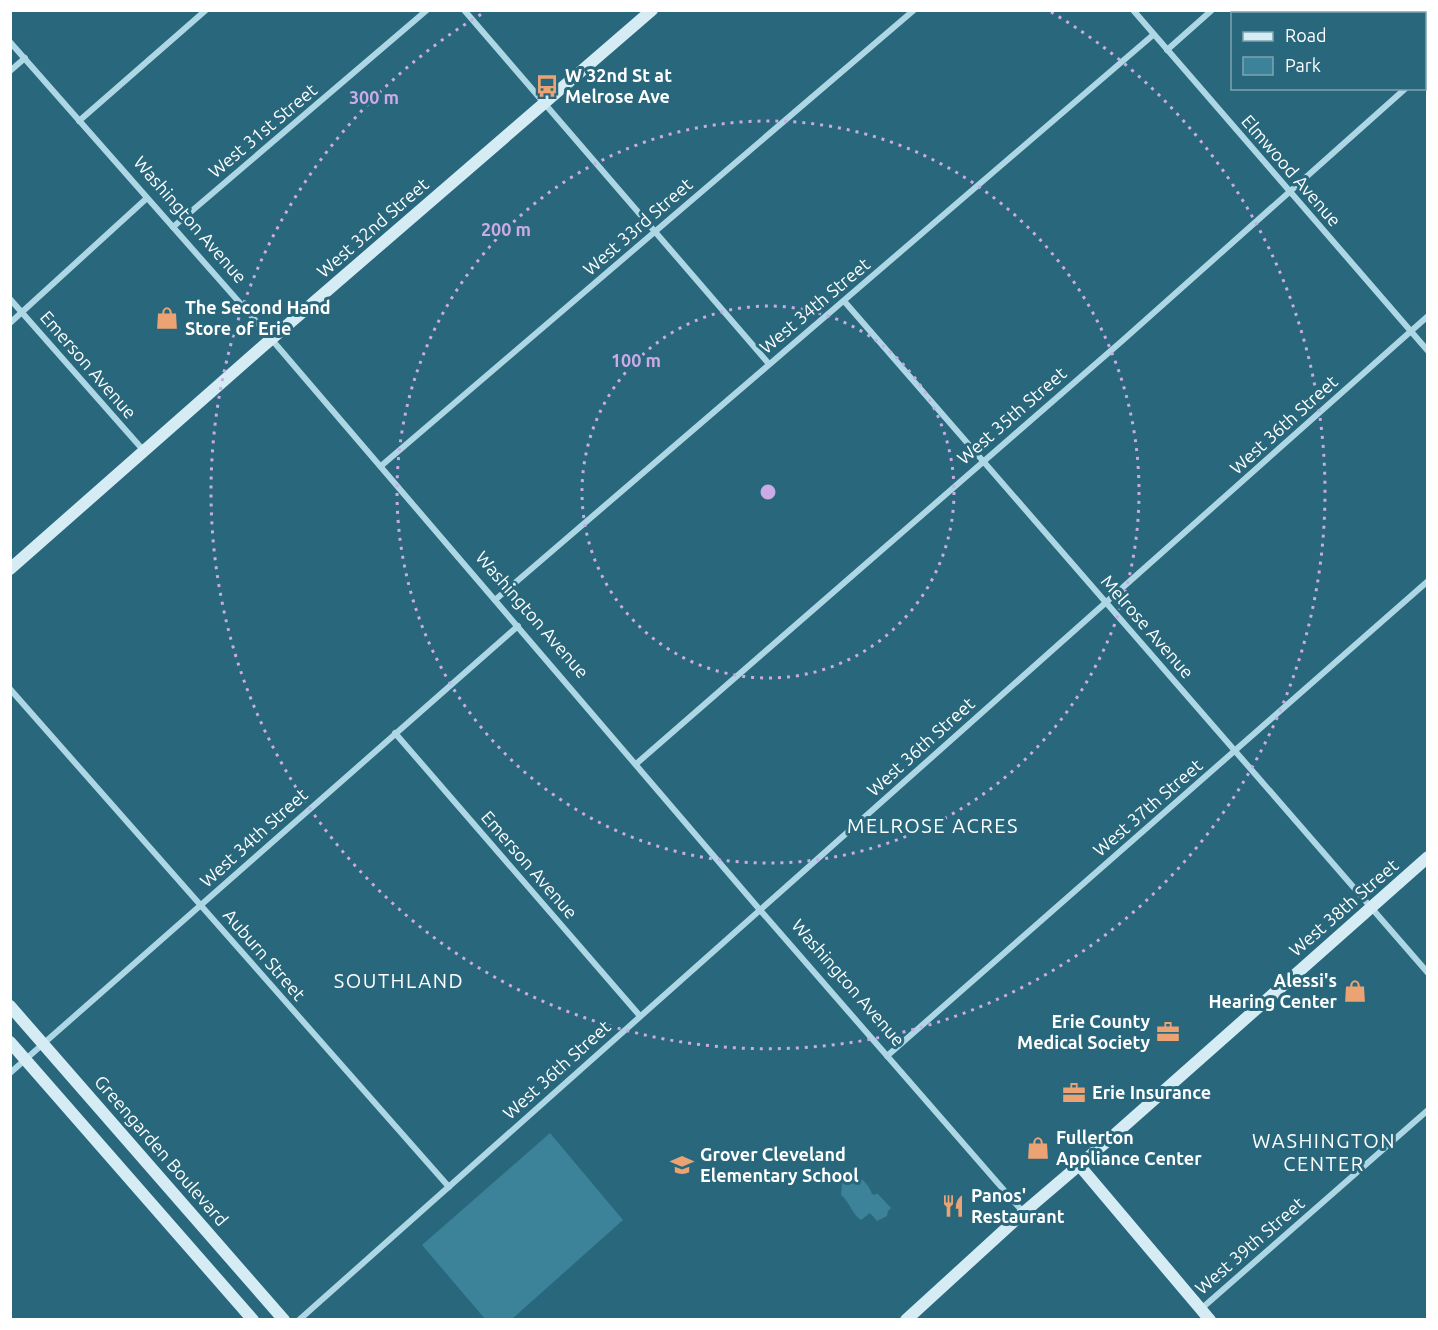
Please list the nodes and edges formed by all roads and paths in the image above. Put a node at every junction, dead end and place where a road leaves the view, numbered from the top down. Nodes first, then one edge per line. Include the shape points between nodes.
1 (206, 10) edge
2 (427, 10) edge
3 (464, 10) edge
4 (652, 10) edge
5 (914, 10) edge
6 (1133, 10) edge
7 (1212, 10) edge
8 (1153, 35) junction
9 (10, 42) edge
10 (1167, 50) junction
11 (25, 58) junction
12 (10, 72) edge
13 (1404, 90) edge
14 (544, 104) junction
15 (79, 120) junction
16 (1289, 191) junction
17 (147, 198) junction
18 (173, 227) junction
19 (656, 232) junction
20 (10, 299) edge
21 (844, 301) junction
22 (22, 313) junction
23 (1428, 316) edge
24 (10, 323) edge
25 (1411, 331) junction
26 (272, 339) junction
27 (1428, 351) edge
28 (769, 364) junction
29 (144, 451) junction
30 (984, 460) junction
31 (381, 466) junction
32 (10, 569) edge
33 (1428, 581) edge
34 (495, 600) junction
35 (1106, 603) junction
36 (518, 626) junction
37 (10, 689) edge
38 (395, 733) junction
39 (1235, 752) junction
40 (636, 764) junction
41 (1428, 857) edge
42 (201, 906) junction
43 (1370, 908) junction
44 (760, 910) junction
45 (1428, 973) edge
46 (10, 1006) edge
47 (640, 1017) junction
48 (10, 1042) edge
49 (44, 1044) junction
50 (887, 1056) junction
51 (26, 1059) junction
52 (10, 1073) edge
53 (1428, 1110) edge
54 (1079, 1165) junction
55 (449, 1187) junction
56 (1023, 1213) junction
57 (1201, 1309) junction
58 (253, 1320) edge
59 (284, 1320) edge
60 (299, 1320) edge
61 (906, 1320) edge
62 (1210, 1320) edge

1 - 15 street
2 - 18 street, West 31st Street
3 - 14 street
4 - 14 street, West 32nd Street
5 - 19 street, West 33rd Street
6 - 8 street, Elmwood Avenue
7 - 10 street
8 - 10 street, Elmwood Avenue
8 - 21 street, West 34th Street
9 - 11 street, Washington Avenue
10 - 16 street, Elmwood Avenue
11 - 12 street
11 - 15 street, Washington Avenue
13 - 16 street, West 35th Street
14 - 19 street
14 - 26 street, West 32nd Street
15 - 17 street, Washington Avenue
16 - 25 street, Elmwood Avenue
16 - 30 street, West 35th Street
17 - 18 street, Washington Avenue
17 - 22 street
18 - 26 street, Washington Avenue
19 - 28 street
19 - 31 street, West 33rd Street
20 - 22 street, Emerson Avenue
21 - 28 street, West 34th Street
21 - 30 street, Melrose Avenue
22 - 24 street
22 - 29 street, Emerson Avenue
23 - 25 street, West 36th Street
25 - 27 street, Elmwood Avenue
25 - 35 street, West 36th Street
26 - 29 street, West 32nd Street
26 - 31 street, Washington Avenue
28 - 34 street, West 34th Street
29 - 32 street, West 32nd Street
30 - 35 street, Melrose Avenue
30 - 40 street, West 35th Street
31 - 34 street, Washington Avenue
33 - 39 street, West 37th Street
34 - 36 street, Washington Avenue
35 - 39 street, Melrose Avenue
35 - 44 street, West 36th Street
36 - 38 street, West 34th Street
36 - 40 street, Washington Avenue
37 - 42 street, Auburn Street
38 - 42 street, West 34th Street
38 - 47 street, Emerson Avenue
39 - 43 street, Melrose Avenue
39 - 50 street, West 37th Street
40 - 44 street, Washington Avenue
41 - 43 street, West 38th Street
42 - 49 street, West 34th Street
42 - 55 street, Auburn Street
43 - 45 street, Melrose Avenue
43 - 54 street, West 38th Street
44 - 47 street, West 36th Street
44 - 50 street, Washington Avenue
46 - 49 street, Greengarden Boulevard
47 - 55 street, West 36th Street
48 - 51 street
49 - 51 street, West 34th Street
49 - 59 street, Greengarden Boulevard
50 - 56 street, Washington Avenue
51 - 52 street, West 34th Street
51 - 58 street
53 - 57 street, West 39th Street
54 - 56 street, West 38th Street
54 - 57 street
55 - 60 street, West 36th Street
56 - 61 street, West 38th Street
57 - 62 street

